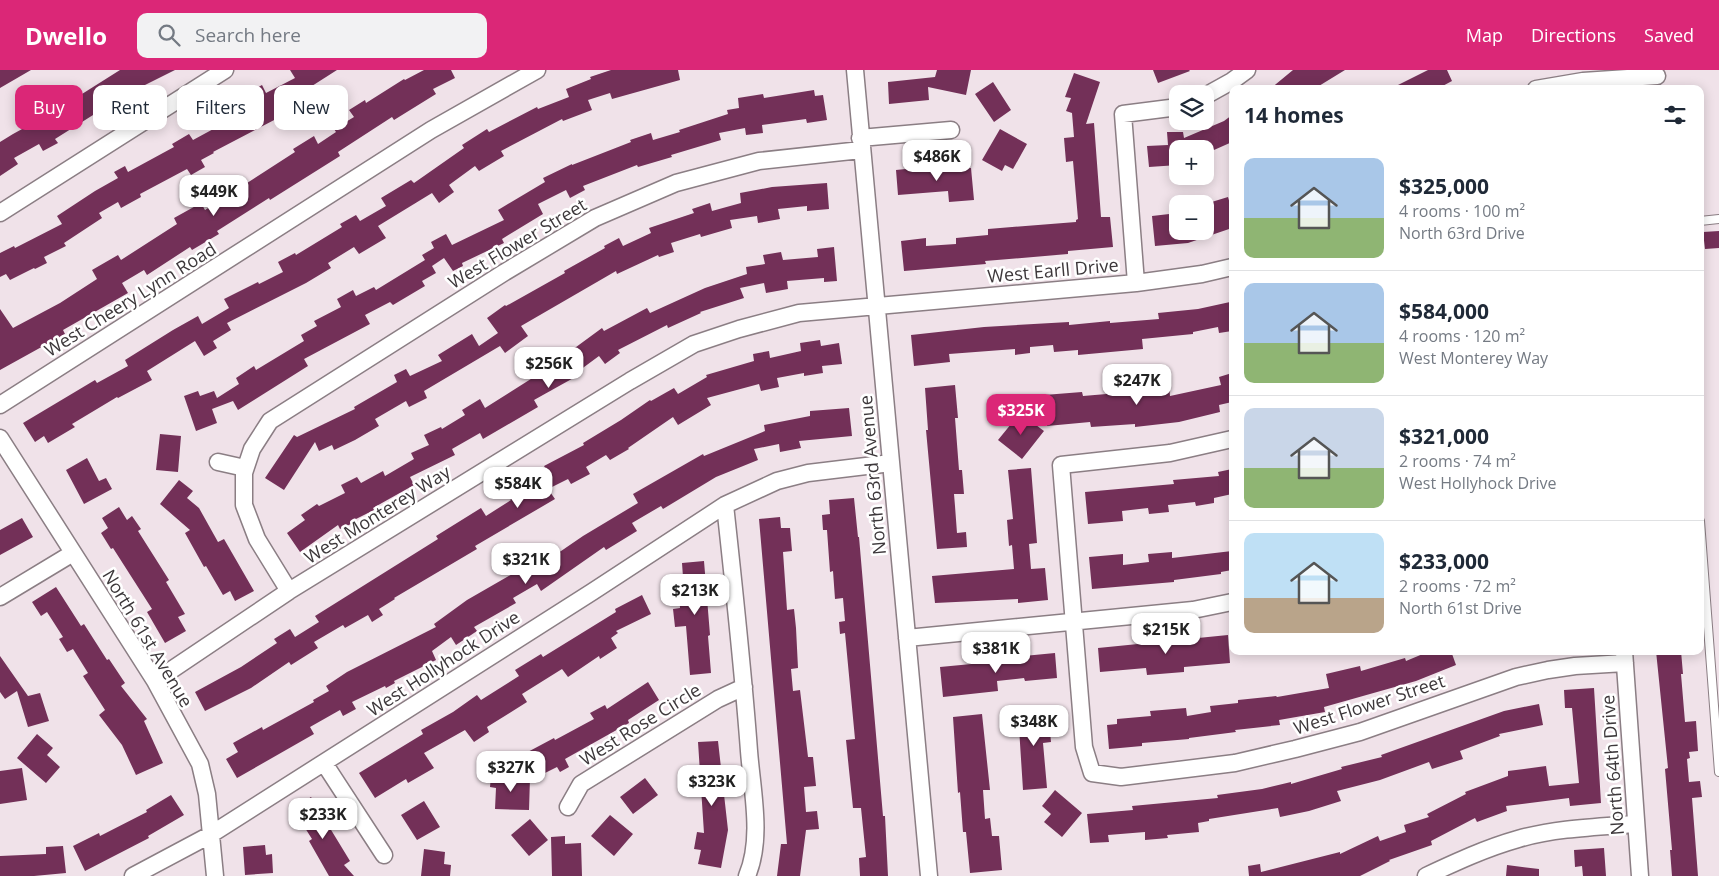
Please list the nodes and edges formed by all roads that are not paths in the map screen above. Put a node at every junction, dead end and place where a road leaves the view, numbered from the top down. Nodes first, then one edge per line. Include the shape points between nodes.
1 (537, 70) edge
2 (855, 70) edge
3 (1247, 70) edge
4 (214, 73) edge
5 (1657, 76) dead end
6 (1582, 80) edge
7 (1556, 85) edge
8 (1214, 91) edge
9 (1169, 108) edge
10 (951, 130) dead end
11 (861, 144) junction
12 (0, 213) edge
13 (1719, 219) edge
14 (1704, 221) edge
15 (1229, 267) edge
16 (1136, 283) junction
17 (876, 307) junction
18 (0, 405) edge
19 (0, 438) edge
20 (1229, 440) edge
21 (218, 462) dead end
22 (891, 463) junction
23 (245, 468) junction
24 (725, 505) junction
25 (73, 553) junction
26 (1704, 574) edge
27 (289, 591) junction
28 (0, 597) edge
29 (1229, 603) edge
30 (1073, 621) junction
31 (907, 638) junction
32 (1625, 657) edge
33 (155, 681) junction
34 (744, 687) junction
35 (324, 763) junction
36 (1719, 772) edge
37 (568, 807) dead end
38 (1636, 824) junction
39 (210, 835) junction
40 (384, 854) dead end
41 (1449, 871) edge
42 (133, 876) edge
43 (215, 876) edge
44 (747, 876) edge
45 (929, 876) edge
46 (1426, 876) edge
47 (1640, 876) edge

1 - 18 street, West Cheery Lynn Road via 431,130
2 - 11 street, North 63rd Avenue
3 - 8 street
4 - 12 street
5 - 6 street
6 - 7 street
9 - 16 street via 1123,114
10 - 11 street, West Flower Street
11 - 17 street, North 63rd Avenue
11 - 23 street, West Flower Street via 759,161 676,183 595,218 270,422 252,449
13 - 14 lane
15 - 16 street, West Earll Drive
16 - 17 street, West Earll Drive
17 - 22 street, North 63rd Avenue
17 - 27 street, West Monterey Way via 799,314 694,344
19 - 25 street, North 61st Avenue
20 - 30 street via 1170,453 1061,465
21 - 23 street
22 - 24 street, West Hollyhock Drive via 808,473 777,481
22 - 31 street, North 63rd Avenue
23 - 27 street, West Flower Street via 244,505 257,539
24 - 34 street
24 - 35 street, West Hollyhock Drive
25 - 28 street
25 - 33 street, North 61st Avenue
26 - 36 lane
27 - 33 street, West Monterey Way
29 - 30 street via 1193,610
30 - 31 street
30 - 32 street, West Flower Street via 1084,747 1092,773 1121,777 1254,759 1360,732 1516,677
31 - 45 street, North 63rd Avenue
32 - 38 street, North 64th Drive
33 - 39 street, North 61st Avenue via 200,764 207,794
34 - 37 street, West Rose Circle via 581,784
34 - 44 street via 754,830 754,853
35 - 39 street, West Hollyhock Drive
35 - 40 street
38 - 41 street via 1579,828 1520,838 1489,848
38 - 47 street, North 64th Drive
39 - 42 street, West Hollyhock Drive
39 - 43 street, North 61st Avenue
41 - 46 street

